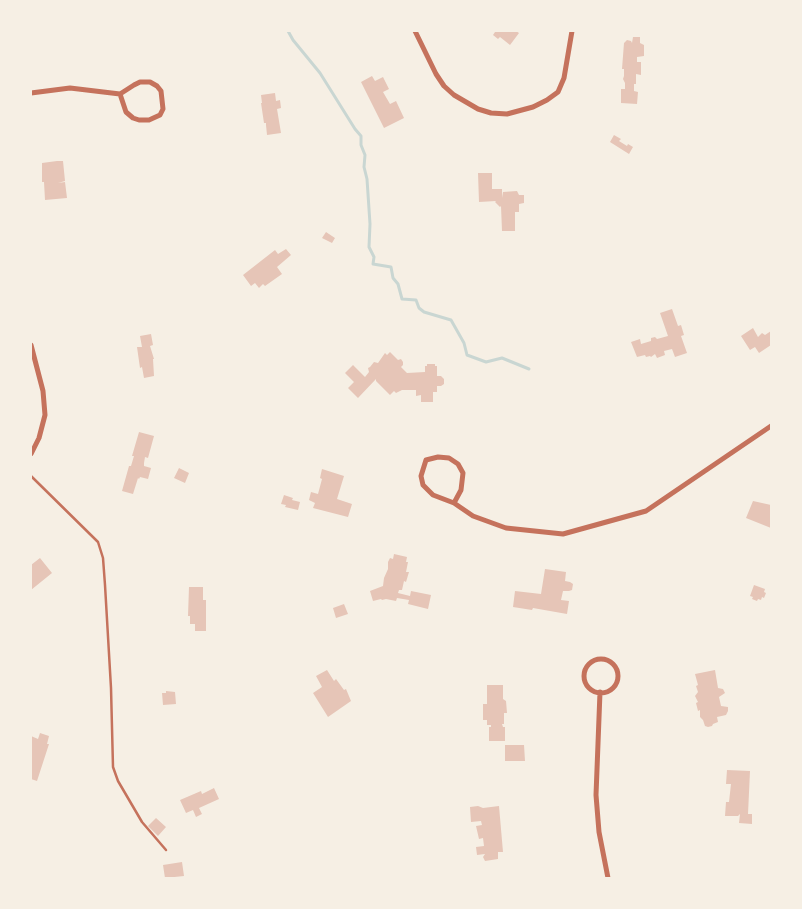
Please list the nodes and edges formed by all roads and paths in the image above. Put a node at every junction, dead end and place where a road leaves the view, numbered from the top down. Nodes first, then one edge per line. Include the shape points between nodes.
1 (415, 31) edge
2 (572, 31) edge
3 (31, 93) edge
4 (120, 94) junction
5 (31, 345) edge
6 (771, 426) edge
7 (31, 454) edge
8 (31, 476) edge
9 (454, 503) junction
10 (600, 692) junction
11 (166, 850) dead end
12 (608, 878) edge

1 - 2 street via 444,86 478,109 507,114 534,107 558,92 564,78
3 - 4 street via 70,88
4 - 4 street via 134,85 150,82 160,91 163,109 160,115 149,120 133,118 126,112
5 - 7 street via 43,391 45,415
6 - 9 street via 646,511 564,534 506,528 472,516
8 - 11 lane via 98,542 105,585 113,767 142,822
9 - 9 street via 461,490 463,473 458,464 449,458 426,460 421,476 423,485 433,495
10 - 10 street via 588,686 585,672 593,661 604,659 614,665 618,678 612,688
10 - 12 street via 596,795

